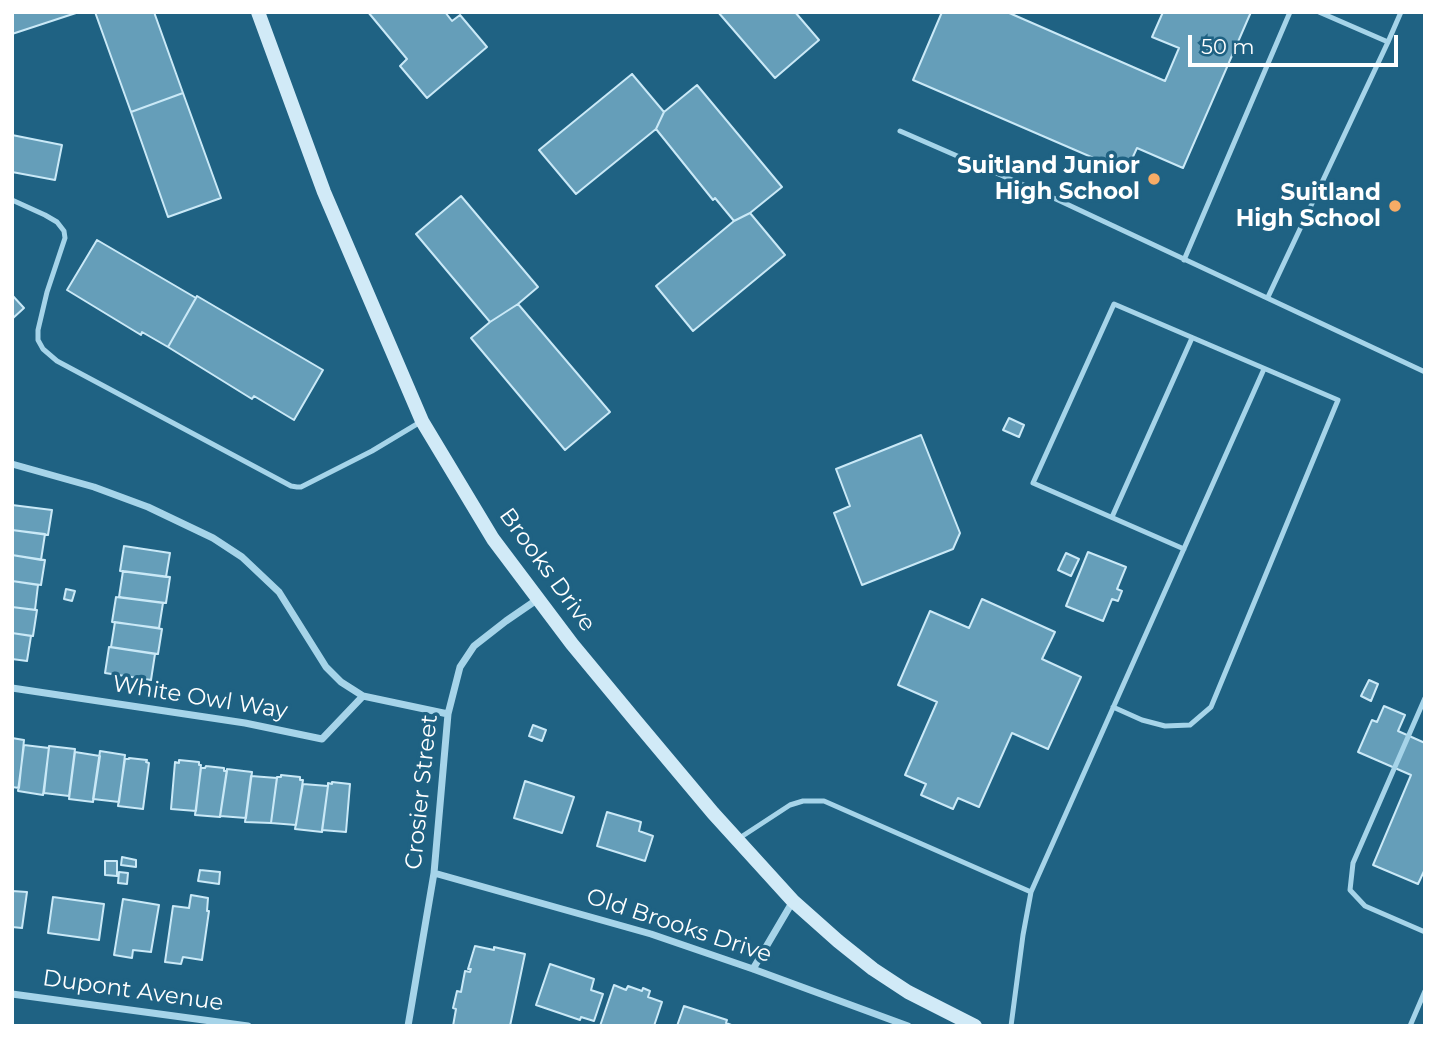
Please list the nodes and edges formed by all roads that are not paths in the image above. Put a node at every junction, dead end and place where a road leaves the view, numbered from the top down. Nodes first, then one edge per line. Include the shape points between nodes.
1 (258, 12) edge
2 (1290, 12) edge
3 (1319, 12) edge
4 (1401, 12) edge
5 (1388, 42) junction
6 (900, 131) dead end
7 (12, 200) edge
8 (1184, 260) junction
9 (1268, 297) junction
10 (1192, 338) junction
11 (1264, 369) junction
12 (1425, 372) edge
13 (422, 421) junction
14 (12, 464) edge
15 (1112, 517) junction
16 (1184, 549) junction
17 (538, 599) junction
18 (12, 688) edge
19 (363, 696) junction
20 (1425, 698) edge
21 (1113, 707) junction
22 (448, 714) junction
23 (738, 839) junction
24 (434, 873) junction
25 (1031, 892) junction
26 (793, 901) junction
27 (1425, 932) edge
28 (752, 969) junction
29 (1425, 991) edge
30 (12, 994) edge
31 (248, 1026) edge
32 (408, 1026) edge
33 (908, 1026) edge
34 (975, 1026) edge
35 (1011, 1026) edge
36 (1410, 1026) edge

1 - 13 street, Brooks Drive via 324,192
2 - 8 lane
3 - 5 lane
4 - 5 lane
5 - 9 lane
6 - 8 lane
7 - 13 lane via 57,222 64,231 38,340 57,361 291,486 301,487
8 - 9 lane
9 - 12 lane
10 - 11 lane
10 - 15 lane
10 - 15 lane via 1114,304 1033,483
11 - 16 lane
11 - 21 lane via 1338,400 1211,707 1190,725 1165,726
13 - 17 street, Brooks Drive via 494,539
14 - 19 street via 94,486 214,538 279,592 326,667
15 - 16 lane
16 - 21 lane
17 - 22 street, Crosier Street via 474,646 460,667
17 - 23 street, Brooks Drive
18 - 19 street, White Owl Way via 322,739
19 - 22 street
20 - 27 lane via 1353,863 1350,890 1365,906
21 - 25 lane
22 - 24 street, Crosier Street
23 - 25 lane via 790,805 824,801
23 - 26 street, Brooks Drive
24 - 28 street, Old Brooks Drive via 651,934
24 - 32 street, Crosier Street
25 - 35 lane
26 - 28 street
26 - 34 street, Brooks Drive via 873,970
28 - 33 street, Old Brooks Drive
29 - 36 lane
30 - 31 street, Dupont Avenue

